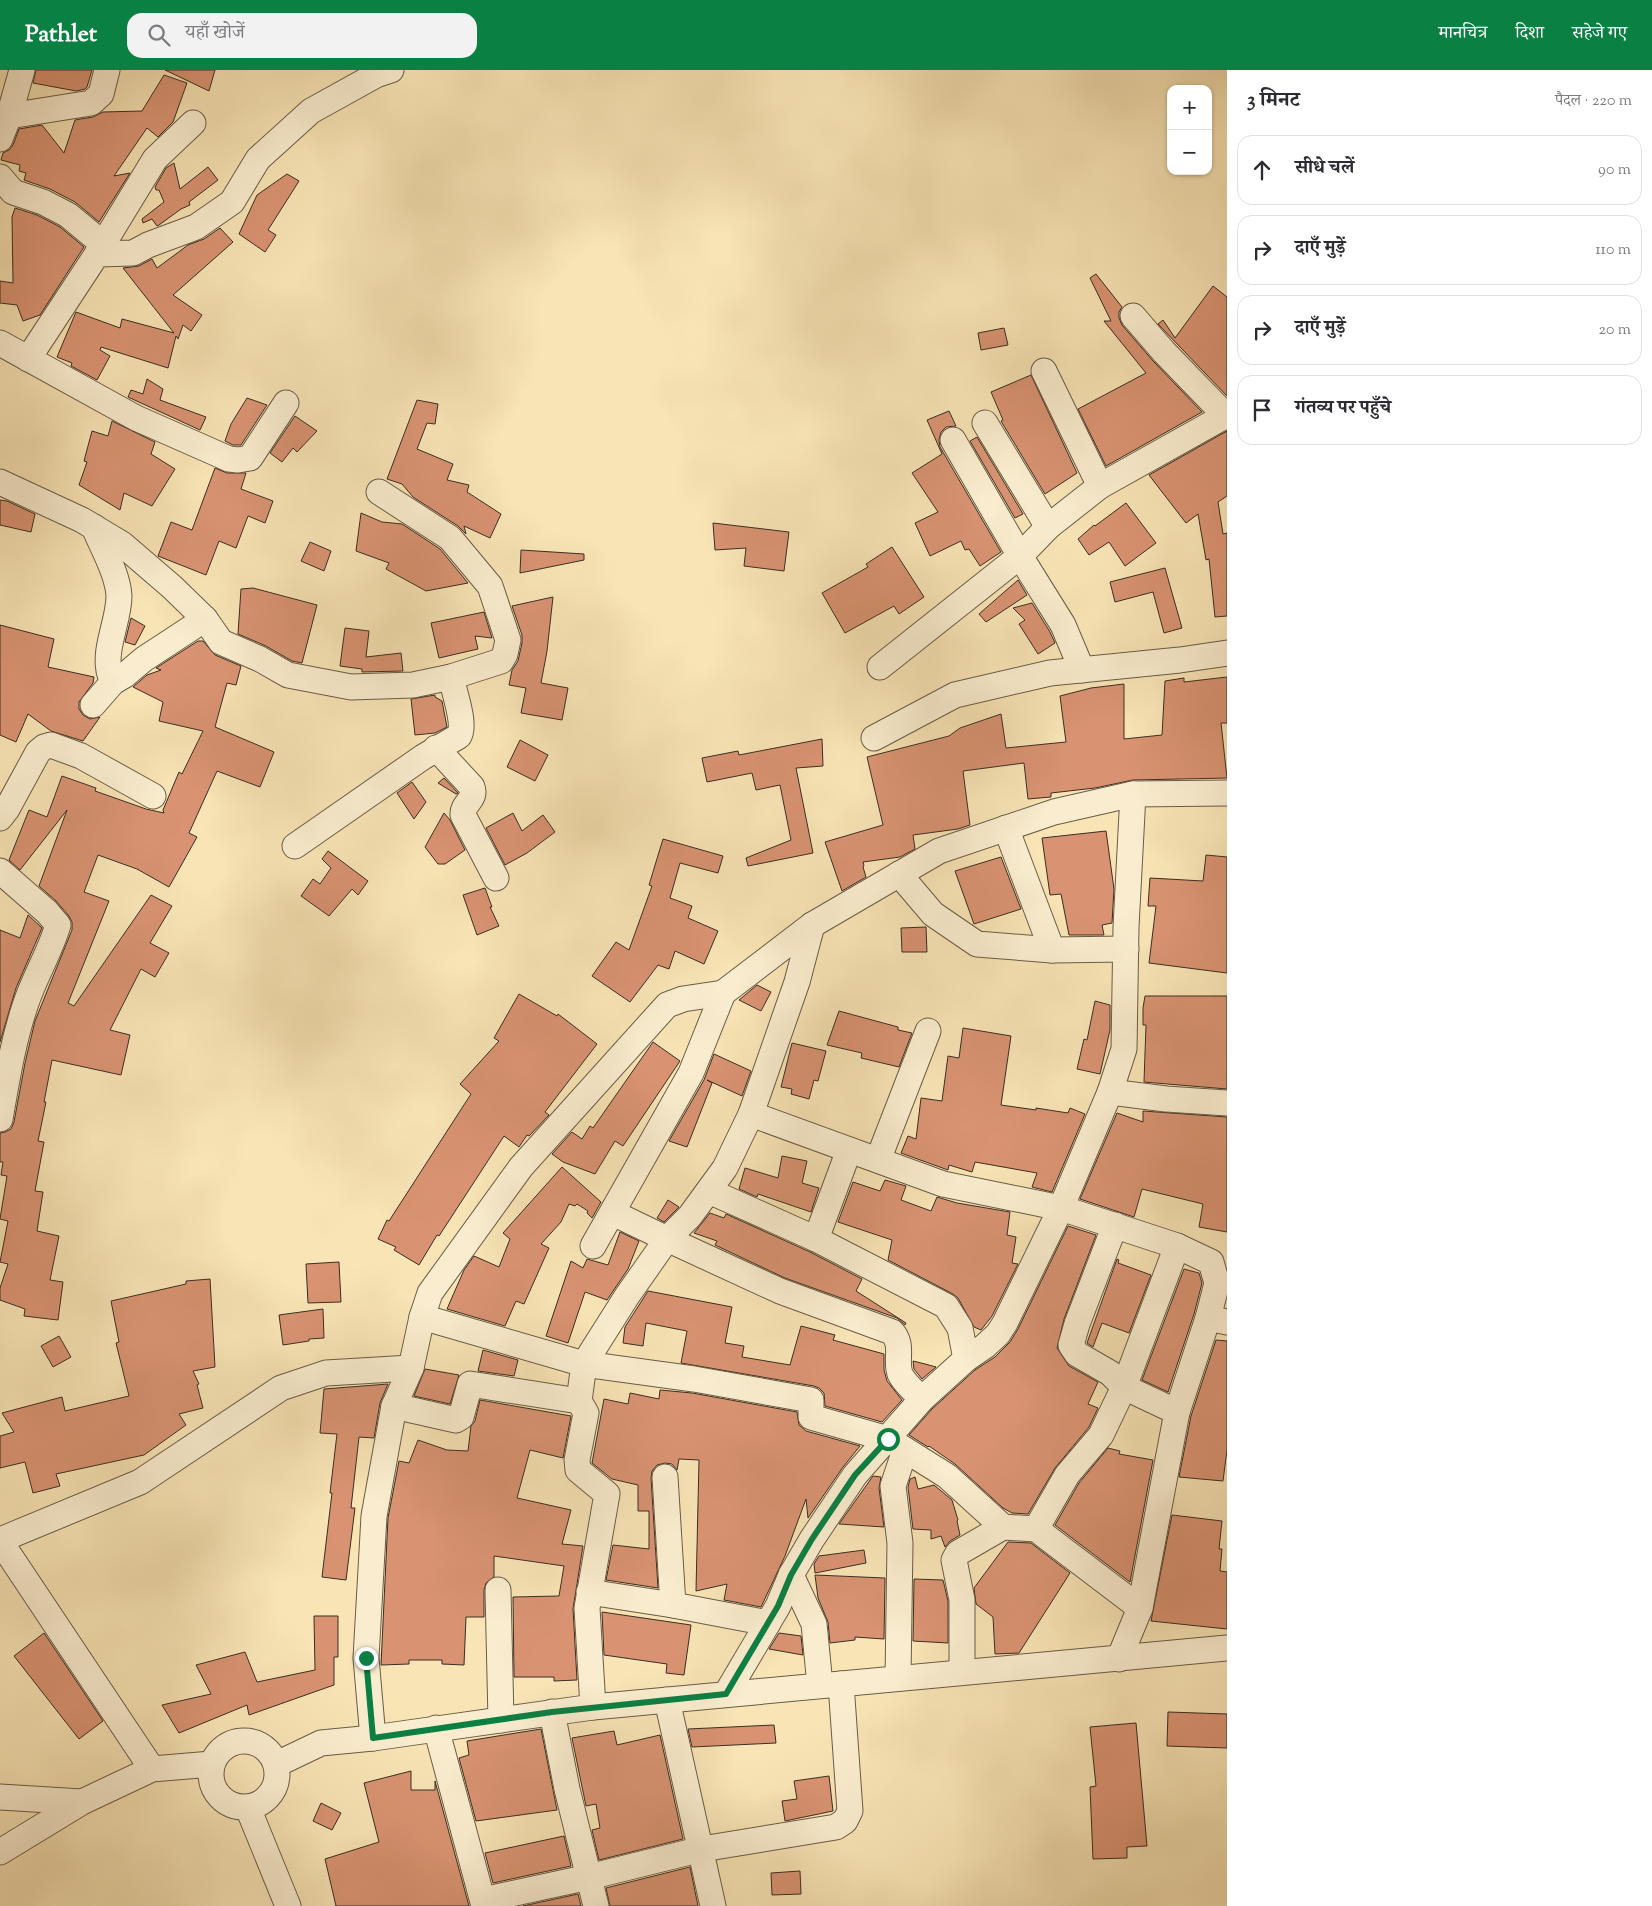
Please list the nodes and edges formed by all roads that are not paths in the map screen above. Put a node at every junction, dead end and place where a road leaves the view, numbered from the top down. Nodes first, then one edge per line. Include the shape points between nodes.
1 (22, 70) edge
2 (107, 70) edge
3 (390, 70) edge
4 (9, 116) junction
5 (193, 123) dead end
6 (0, 139) edge
7 (0, 178) edge
8 (100, 249) junction
9 (1133, 316) dead end
10 (0, 343) edge
11 (28, 359) junction
12 (1044, 371) dead end
13 (286, 403) dead end
14 (1226, 415) edge
15 (985, 423) dead end
16 (953, 440) dead end
17 (0, 482) edge
18 (1100, 486) junction
19 (379, 492) dead end
20 (94, 527) junction
21 (1048, 527) junction
22 (1020, 556) junction
23 (205, 620) junction
24 (1227, 653) edge
25 (880, 667) dead end
26 (1082, 670) junction
27 (451, 677) junction
28 (113, 682) junction
29 (93, 704) dead end
30 (874, 738) dead end
31 (436, 748) junction
32 (1227, 793) edge
33 (1133, 794) junction
34 (153, 796) dead end
35 (0, 818) edge
36 (1006, 828) junction
37 (295, 846) dead end
38 (0, 871) edge
39 (900, 874) junction
40 (496, 878) dead end
41 (812, 925) junction
42 (1126, 949) junction
43 (1052, 950) junction
44 (723, 993) junction
45 (928, 1031) dead end
46 (1110, 1092) junction
47 (1227, 1103) edge
48 (751, 1114) junction
49 (0, 1119) edge
50 (849, 1150) junction
51 (878, 1160) junction
52 (709, 1191) junction
53 (1061, 1208) junction
54 (613, 1213) junction
55 (1115, 1225) junction
56 (667, 1239) junction
57 (816, 1239) junction
58 (593, 1246) dead end
59 (1177, 1246) junction
60 (422, 1317) junction
61 (1218, 1320) edge
62 (966, 1359) junction
63 (584, 1364) junction
64 (411, 1368) junction
65 (1124, 1387) junction
66 (922, 1399) junction
67 (578, 1401) junction
68 (394, 1406) junction
69 (1178, 1412) junction
70 (896, 1444) junction
71 (665, 1477) dead end
72 (1003, 1527) junction
73 (1036, 1529) junction
74 (0, 1541) edge
75 (791, 1575) junction
76 (498, 1590) dead end
77 (589, 1592) junction
78 (673, 1605) junction
79 (1140, 1608) junction
80 (768, 1623) junction
81 (1227, 1648) edge
82 (1119, 1659) junction
83 (962, 1672) junction
84 (898, 1678) junction
85 (830, 1685) junction
86 (726, 1694) junction
87 (668, 1700) junction
88 (593, 1707) junction
89 (552, 1712) junction
90 (501, 1720) junction
91 (436, 1728) junction
92 (373, 1738) junction
93 (212, 1764) junction
94 (276, 1764) junction
95 (152, 1769) junction
96 (0, 1797) edge
97 (82, 1802) junction
98 (248, 1808) junction
99 (702, 1849) junction
100 (0, 1852) edge
101 (589, 1877) junction
102 (484, 1903) edge
103 (288, 1906) edge
104 (596, 1906) edge
105 (714, 1906) edge

1 - 4 street
2 - 4 street via 100,94 91,103
3 - 8 street via 311,111 258,159 232,202 196,227 133,253
4 - 6 street
5 - 8 street via 155,158
7 - 8 street via 13,192 68,215
8 - 11 street
9 - 14 street
10 - 11 street
11 - 13 street via 136,418 228,459 250,458
12 - 18 street
14 - 18 street
15 - 21 street
16 - 22 street
17 - 20 street
18 - 21 street
19 - 27 street via 450,538 490,586 508,640 505,654 501,661
20 - 23 street via 122,544
20 - 28 street via 119,596 116,627 107,660
21 - 22 street
22 - 25 street
22 - 26 street via 1063,625
23 - 27 street via 221,642 288,675 351,687 412,685
23 - 28 street
24 - 26 street
26 - 30 street via 1050,673 955,695
27 - 31 street via 462,731
28 - 29 street
31 - 37 street
31 - 40 street via 472,787 473,797 464,807 463,815
32 - 33 street
33 - 36 street via 1054,812
33 - 42 street
34 - 35 street via 81,756 51,745 38,752
36 - 39 street via 939,851
36 - 43 street
38 - 49 street via 58,925 26,1001 14,1041
39 - 41 street
39 - 43 street via 933,914 977,944
41 - 44 street
41 - 48 street via 797,982
42 - 43 street
42 - 46 street via 1124,1049
44 - 54 street via 691,1074
44 - 60 street via 683,999 667,1005 521,1167 430,1293
45 - 51 street
46 - 47 street
46 - 53 street
48 - 50 street
48 - 52 street via 725,1168
50 - 51 street
50 - 57 street
51 - 53 street via 943,1184
52 - 56 street
52 - 57 street
53 - 55 street
53 - 62 street via 1005,1323 998,1334
54 - 56 street
54 - 58 street
55 - 59 street
55 - 65 street via 1071,1345 1077,1354 1110,1374
56 - 63 street
56 - 66 street via 780,1291 892,1332 900,1347 898,1365 901,1377
57 - 62 street via 946,1306 960,1328
59 - 61 street via 1211,1262 1217,1283
59 - 65 street
60 - 63 street
60 - 64 street
61 - 69 street
62 - 66 street
63 - 67 street
63 - 70 street via 811,1400 810,1417
64 - 68 street
64 - 74 street via 326,1373 281,1388 140,1482
65 - 69 street
65 - 73 street via 1101,1435 1067,1475
66 - 70 street
67 - 68 street via 470,1384 461,1416 456,1420
67 - 77 street via 586,1412 578,1470 607,1494
68 - 92 street via 374,1516 366,1658
69 - 79 street
70 - 72 street via 946,1476
70 - 75 street via 855,1475
70 - 84 street via 893,1486 900,1543
71 - 78 street
72 - 73 street
72 - 83 street via 955,1556 962,1600
73 - 79 street
74 - 95 street
75 - 80 street
75 - 85 street via 814,1624
76 - 90 street
77 - 78 street
77 - 88 street via 587,1608
78 - 80 street
79 - 82 street
80 - 86 street
81 - 82 street
82 - 83 street
83 - 84 street
84 - 85 street
85 - 86 street
85 - 99 street via 850,1811 845,1822 836,1827
86 - 87 street
87 - 88 street
87 - 99 street
88 - 89 street
89 - 90 street
89 - 101 street
90 - 91 street
91 - 92 street
91 - 102 street
92 - 94 street via 321,1743
93 - 94 street via 227,1745 240,1740 262,1746
93 - 95 street
93 - 98 street via 211,1779 221,1798 230,1804
94 - 98 street via 276,1786 270,1796
95 - 97 street
96 - 97 street
97 - 100 street
98 - 103 street
99 - 101 street
99 - 105 street
101 - 102 street
101 - 104 street

